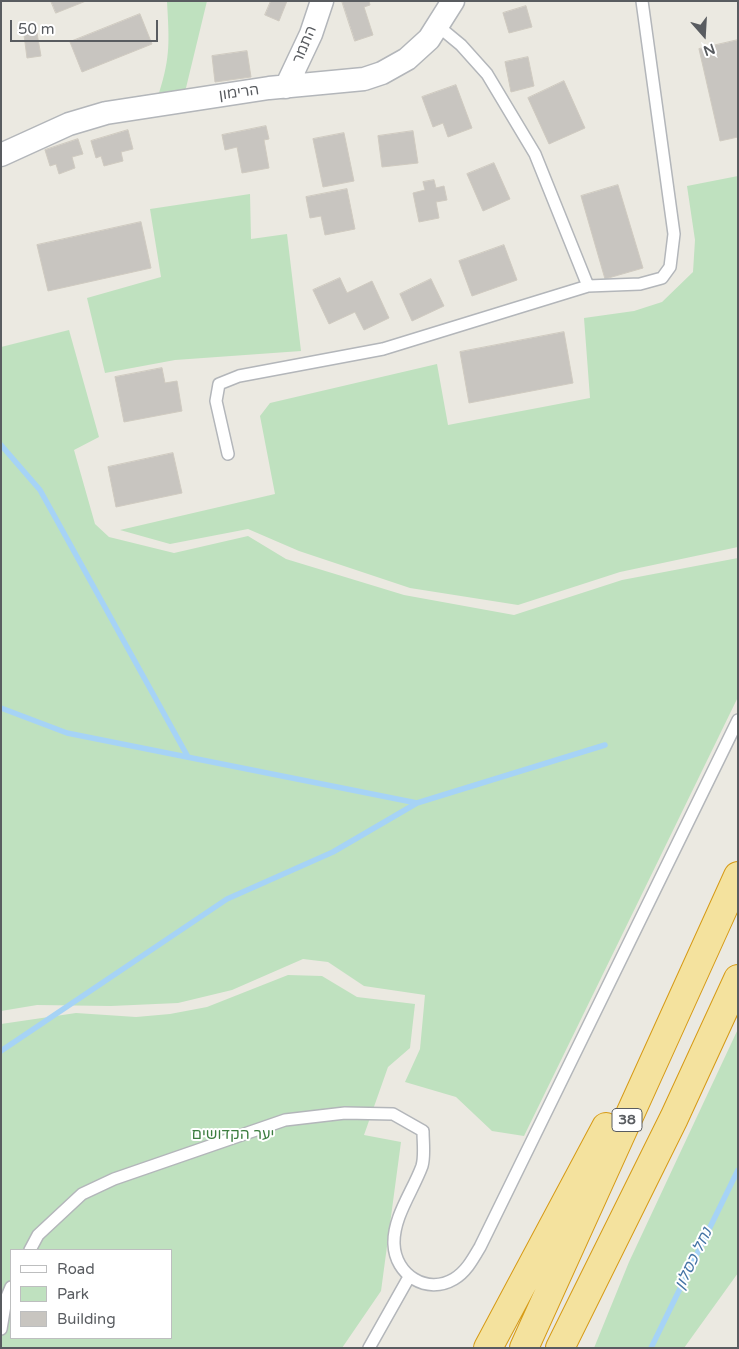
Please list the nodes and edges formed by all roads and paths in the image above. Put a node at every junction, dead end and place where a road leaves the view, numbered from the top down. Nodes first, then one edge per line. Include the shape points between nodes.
1 (322, 1) edge
2 (453, 1) edge
3 (642, 1) edge
4 (438, 26) junction
5 (286, 87) junction
6 (1, 155) edge
7 (588, 286) junction
8 (228, 454) dead end
9 (738, 720) edge
10 (734, 884) edge
11 (738, 979) edge
12 (609, 1247) junction
13 (30, 1249) edge
14 (409, 1277) junction
15 (10, 1289) edge
16 (1, 1329) edge
17 (369, 1348) edge
18 (488, 1348) edge
19 (524, 1348) edge
20 (560, 1348) edge
21 (573, 1348) edge

1 - 5 street, התמר via 311,34
2 - 4 street, הרימון
3 - 7 lane via 674,234 673,254 662,278 640,284
4 - 5 street, הרימון via 407,59 382,73 364,79
4 - 7 lane via 488,74 536,154
5 - 6 street, הרימון via 106,113 69,124
7 - 8 lane via 383,349 239,376 218,384 216,401
9 - 14 lane via 471,1261 455,1278 441,1284 424,1283
10 - 18 highway
10 - 19 highway, 38
11 - 12 highway, 38 via 674,1118
12 - 20 highway, 38
12 - 21 highway
13 - 14 lane via 38,1234 82,1194 114,1179 285,1120 345,1113 393,1114 423,1132 422,1163 394,1237 396,1258
14 - 17 lane
15 - 16 lane

